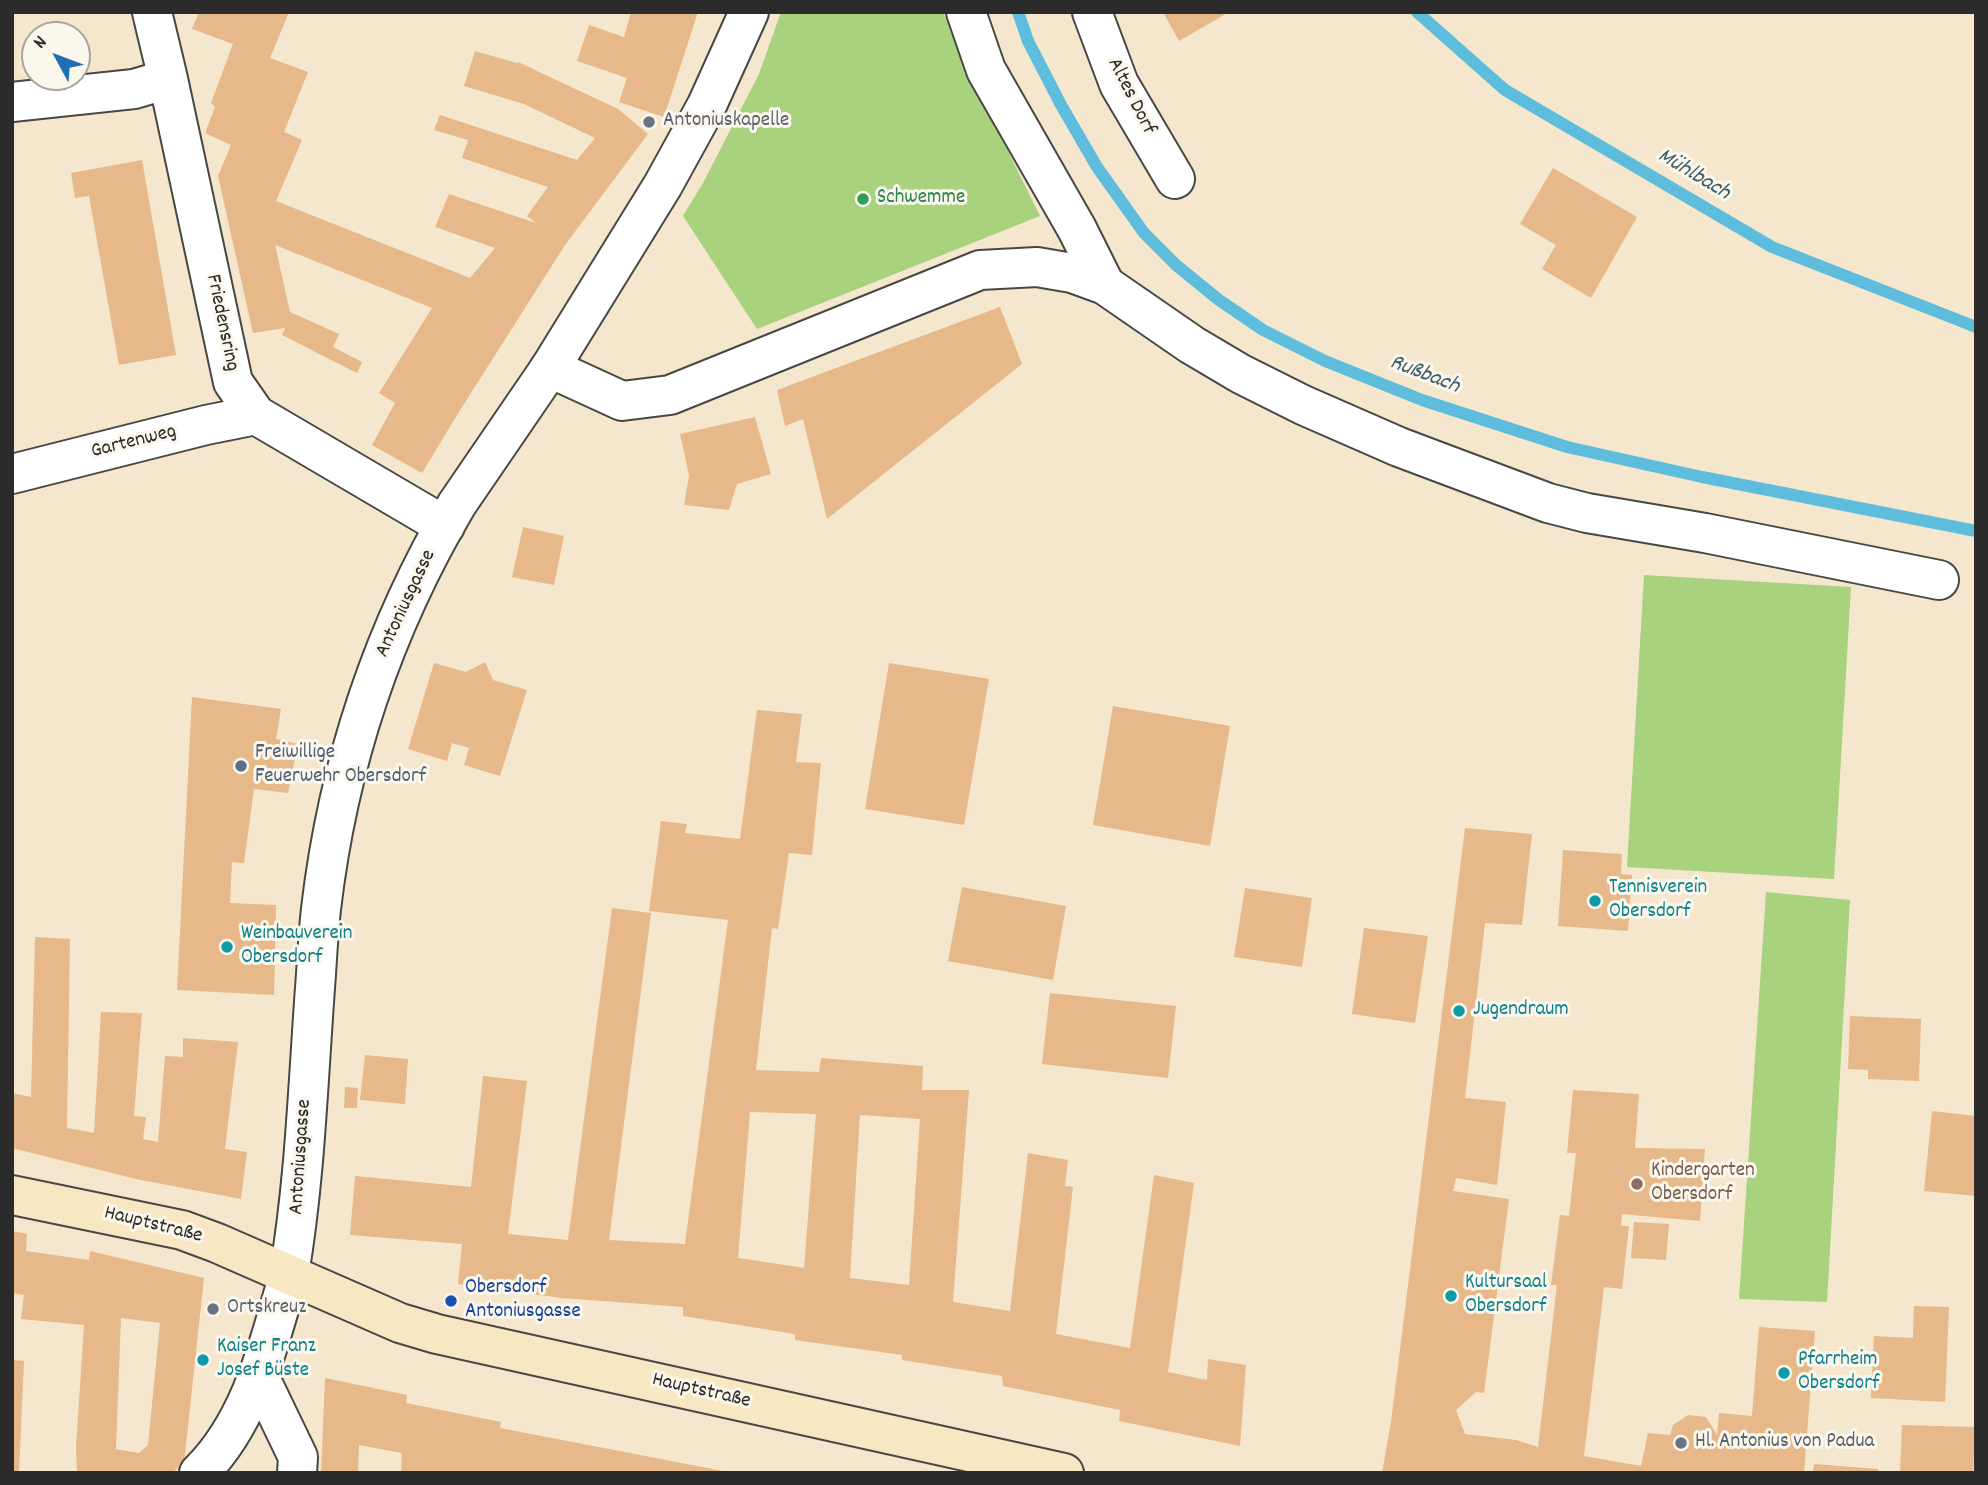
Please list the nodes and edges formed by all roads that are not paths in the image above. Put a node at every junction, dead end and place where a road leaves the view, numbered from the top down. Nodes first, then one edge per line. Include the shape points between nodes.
1 (152, 12) edge
2 (749, 12) edge
3 (966, 12) edge
4 (1092, 12) edge
5 (168, 79) junction
6 (12, 102) edge
7 (1175, 179) dead end
8 (1105, 285) junction
9 (550, 368) junction
10 (256, 415) junction
11 (12, 474) edge
12 (444, 526) junction
13 (1939, 580) dead end
14 (12, 1195) edge
15 (289, 1274) junction
16 (258, 1374) junction
17 (199, 1473) edge
18 (297, 1473) edge
19 (1064, 1473) edge

1 - 5 street, Friedensring
2 - 9 street, Antoniusgasse via 707,105 663,185
3 - 8 street via 986,70
4 - 7 street, Altes Dorf via 1119,84
5 - 6 street via 134,89
5 - 10 street, Friedensring via 233,382
8 - 9 street via 1037,267 980,270 670,395 622,401
8 - 13 street via 1202,351 1303,405 1548,503
9 - 12 street, Antoniusgasse
10 - 11 street, Gartenweg
10 - 12 street, Friedensring
12 - 15 street, Antoniusgasse via 410,590 379,665 353,744 334,825 321,909 298,1217
14 - 15 main road, Hauptstraße via 182,1230
15 - 16 street, Antoniusgasse
15 - 19 main road, Hauptstraße via 400,1323 437,1334
16 - 17 street, Antoniusgasse via 237,1423
16 - 18 street via 298,1457

